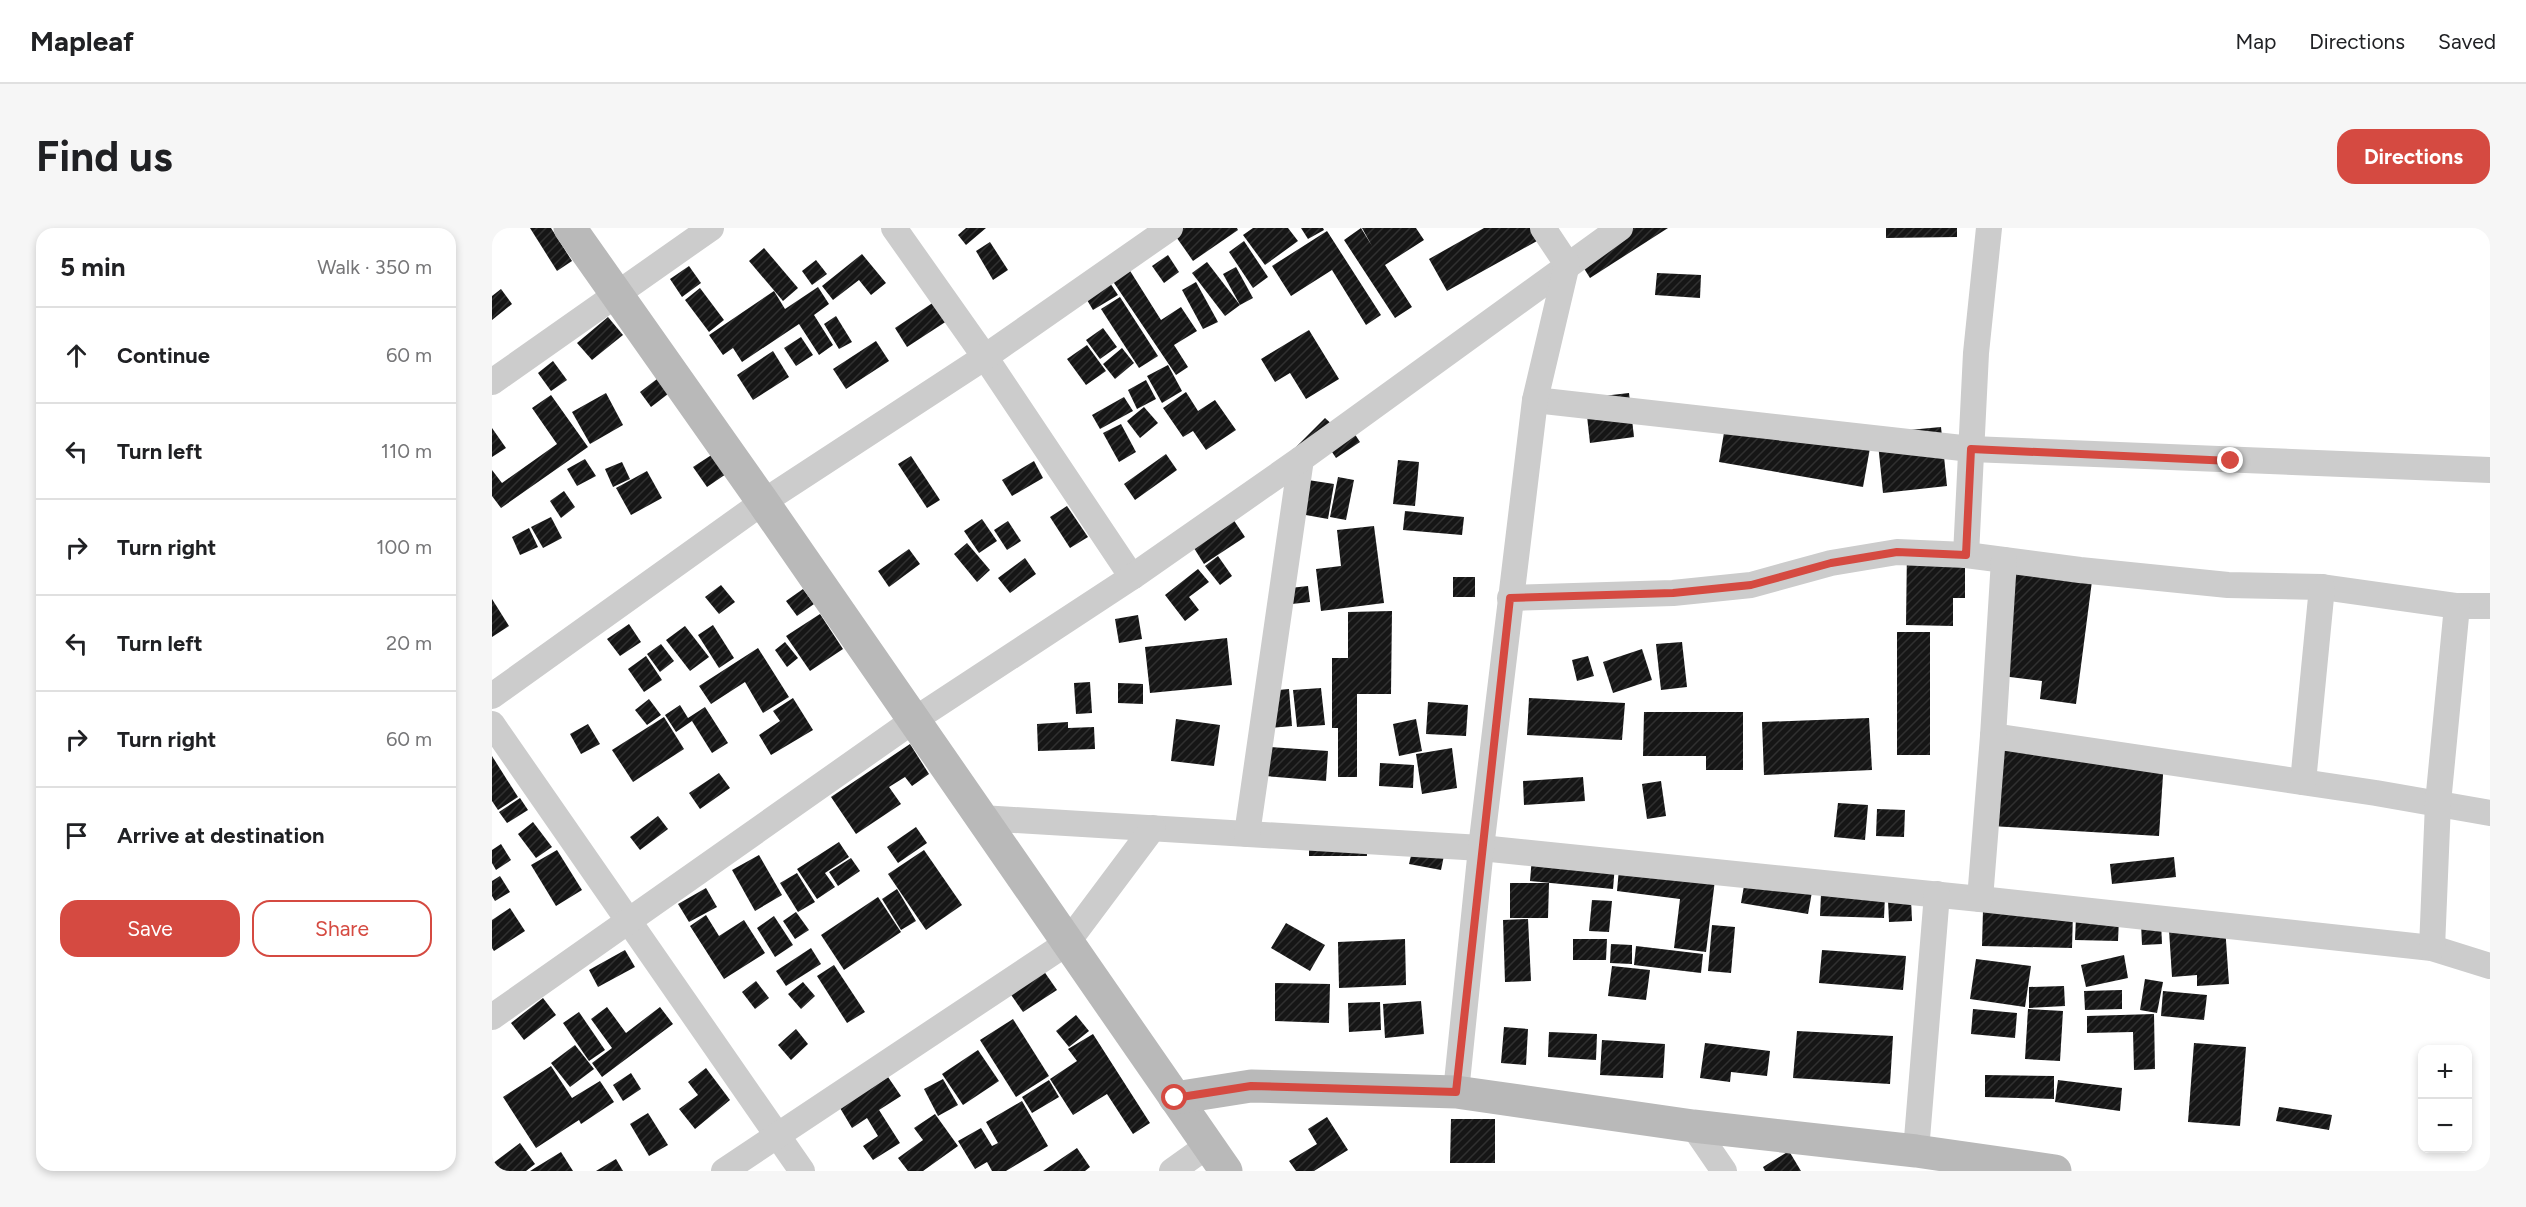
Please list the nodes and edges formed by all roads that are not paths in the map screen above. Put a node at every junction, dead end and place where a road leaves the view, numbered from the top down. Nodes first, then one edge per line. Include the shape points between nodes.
1 (570, 228) edge
2 (711, 228) edge
3 (894, 228) edge
4 (1170, 228) edge
5 (1543, 228) edge
6 (1620, 228) edge
7 (1989, 228) edge
8 (1567, 264) junction
9 (617, 295) junction
10 (985, 357) junction
11 (492, 382) edge
12 (1535, 400) junction
13 (1971, 449) junction
14 (1301, 459) junction
15 (2490, 470) edge
16 (763, 502) junction
17 (1966, 555) junction
18 (2004, 560) junction
19 (1132, 576) junction
20 (2322, 587) junction
21 (1510, 598) junction
22 (2457, 606) junction
23 (2490, 606) edge
24 (492, 696) edge
25 (914, 720) junction
26 (492, 724) edge
27 (1993, 736) junction
28 (2303, 782) junction
29 (2439, 803) junction
30 (2490, 813) edge
31 (981, 818) junction
32 (1153, 828) junction
33 (1247, 834) junction
34 (1480, 848) junction
35 (1937, 894) junction
36 (1980, 899) junction
37 (630, 921) junction
38 (1067, 943) junction
39 (2432, 948) junction
40 (2490, 966) edge
41 (492, 1017) edge
42 (1456, 1092) junction
43 (1175, 1098) junction
44 (1693, 1126) junction
45 (777, 1135) junction
46 (1916, 1151) junction
47 (1216, 1159) edge
48 (724, 1171) edge
49 (802, 1171) edge
50 (1172, 1171) edge
51 (1724, 1171) edge
52 (2055, 1171) edge

1 - 9 street
2 - 9 street
3 - 10 street
4 - 10 street
5 - 8 street
6 - 8 street
7 - 13 street
8 - 12 street
8 - 14 street
9 - 11 street
9 - 16 street
10 - 16 street
10 - 19 street
12 - 13 street
12 - 21 street
13 - 15 street
13 - 17 street
14 - 19 street
14 - 33 street
16 - 24 street
16 - 25 street
17 - 18 street
17 - 21 street via 1897,552 1831,563 1751,585 1673,593
18 - 20 street via 2228,585
18 - 27 street
19 - 25 street
20 - 22 street
20 - 28 street
21 - 34 street
22 - 23 street
22 - 29 street
25 - 31 street
25 - 37 street
26 - 37 street
27 - 28 street
27 - 36 street
28 - 29 street
29 - 30 street
29 - 39 street
31 - 32 street
31 - 38 street
32 - 33 street
32 - 38 street
33 - 34 street
34 - 35 street
34 - 42 street
35 - 36 street
35 - 46 street
36 - 39 street
37 - 41 street
37 - 45 street
38 - 43 street
38 - 45 street
39 - 40 street
42 - 43 street via 1251,1086
42 - 44 street
43 - 47 street
44 - 46 street
44 - 51 street
45 - 48 street
45 - 49 street
46 - 52 street
47 - 50 street

